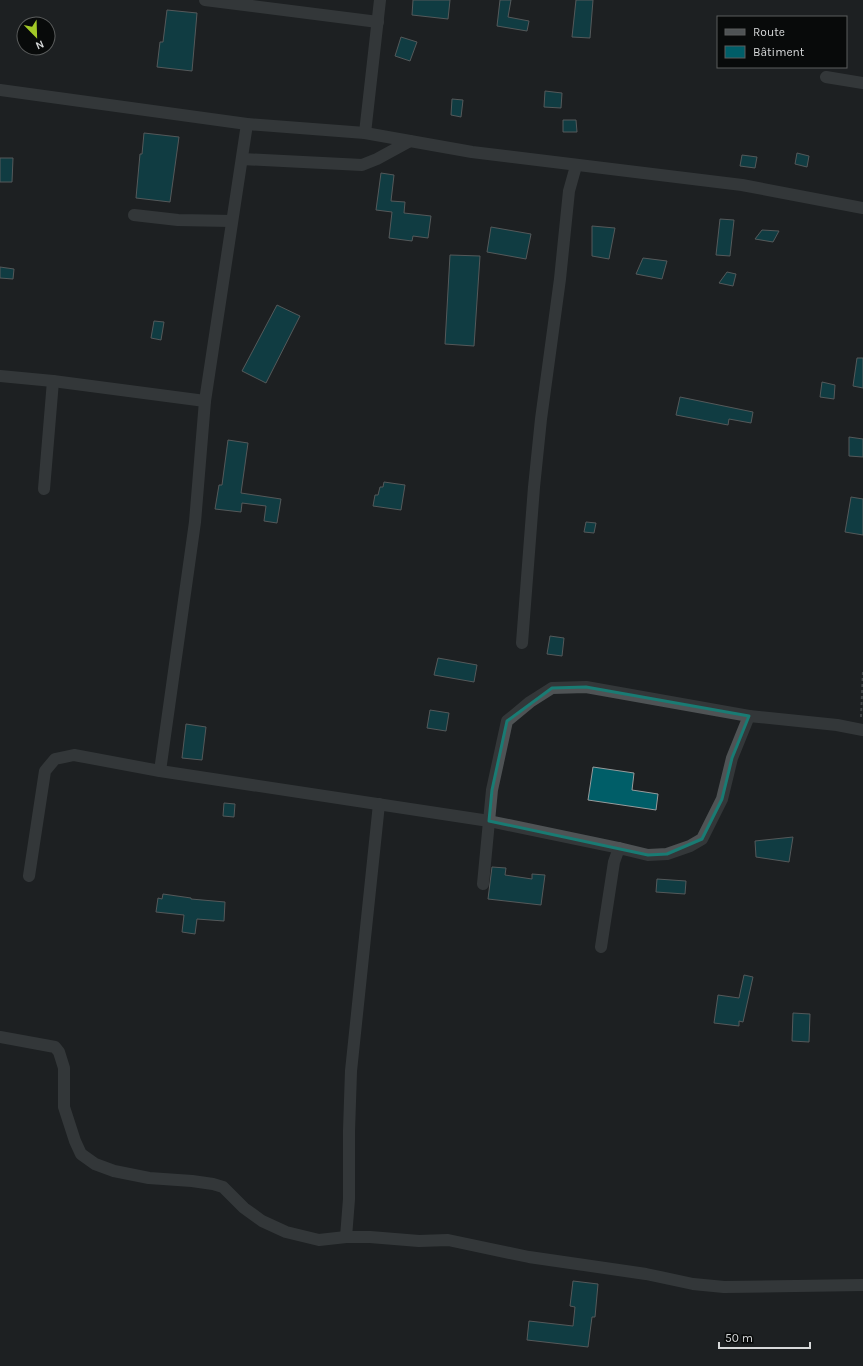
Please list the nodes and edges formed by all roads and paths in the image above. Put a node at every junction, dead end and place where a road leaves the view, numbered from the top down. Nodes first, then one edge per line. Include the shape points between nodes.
1 (205, 0) edge
2 (380, 0) edge
3 (271, 4) edge
4 (378, 22) junction
5 (826, 77) dead end
6 (863, 83) edge
7 (0, 90) edge
8 (247, 124) junction
9 (365, 133) junction
10 (410, 141) junction
11 (242, 159) junction
12 (576, 166) junction
13 (863, 208) edge
14 (134, 215) dead end
15 (232, 221) junction
16 (0, 376) edge
17 (53, 381) junction
18 (205, 401) junction
19 (44, 489) dead end
20 (522, 644) dead end
21 (863, 670) edge
22 (749, 716) junction
23 (862, 730) edge
24 (160, 771) junction
25 (379, 804) junction
26 (489, 820) junction
27 (619, 848) junction
28 (29, 876) dead end
29 (483, 884) dead end
30 (601, 947) dead end
31 (0, 1037) edge
32 (346, 1237) junction
33 (863, 1285) edge

1 - 3 street
2 - 4 street
3 - 4 street
4 - 9 street
5 - 6 street
7 - 8 street
8 - 9 street
8 - 11 street
9 - 10 street
10 - 11 street via 362,165
10 - 12 street
11 - 15 street
12 - 13 street via 742,185
12 - 20 street via 569,191 541,419
14 - 15 street via 178,220
15 - 18 street
16 - 17 street
17 - 18 street
17 - 19 street
18 - 24 street via 195,522
21 - 23 path
22 - 23 street
22 - 26 street via 586,686 552,688 507,721 492,790
22 - 27 street via 732,758 722,799 702,839 667,854 648,855
24 - 25 street
24 - 28 street via 74,755 55,759 45,771
25 - 26 street
25 - 32 street via 351,1071
26 - 27 street
26 - 29 street
27 - 30 street via 614,862
31 - 32 street via 55,1047 59,1052 64,1068 64,1107 74,1141 82,1154 95,1164 114,1171 149,1178 213,1184 223,1187 262,1222 286,1232 319,1240
32 - 33 street via 448,1240 529,1257 646,1274 693,1284

